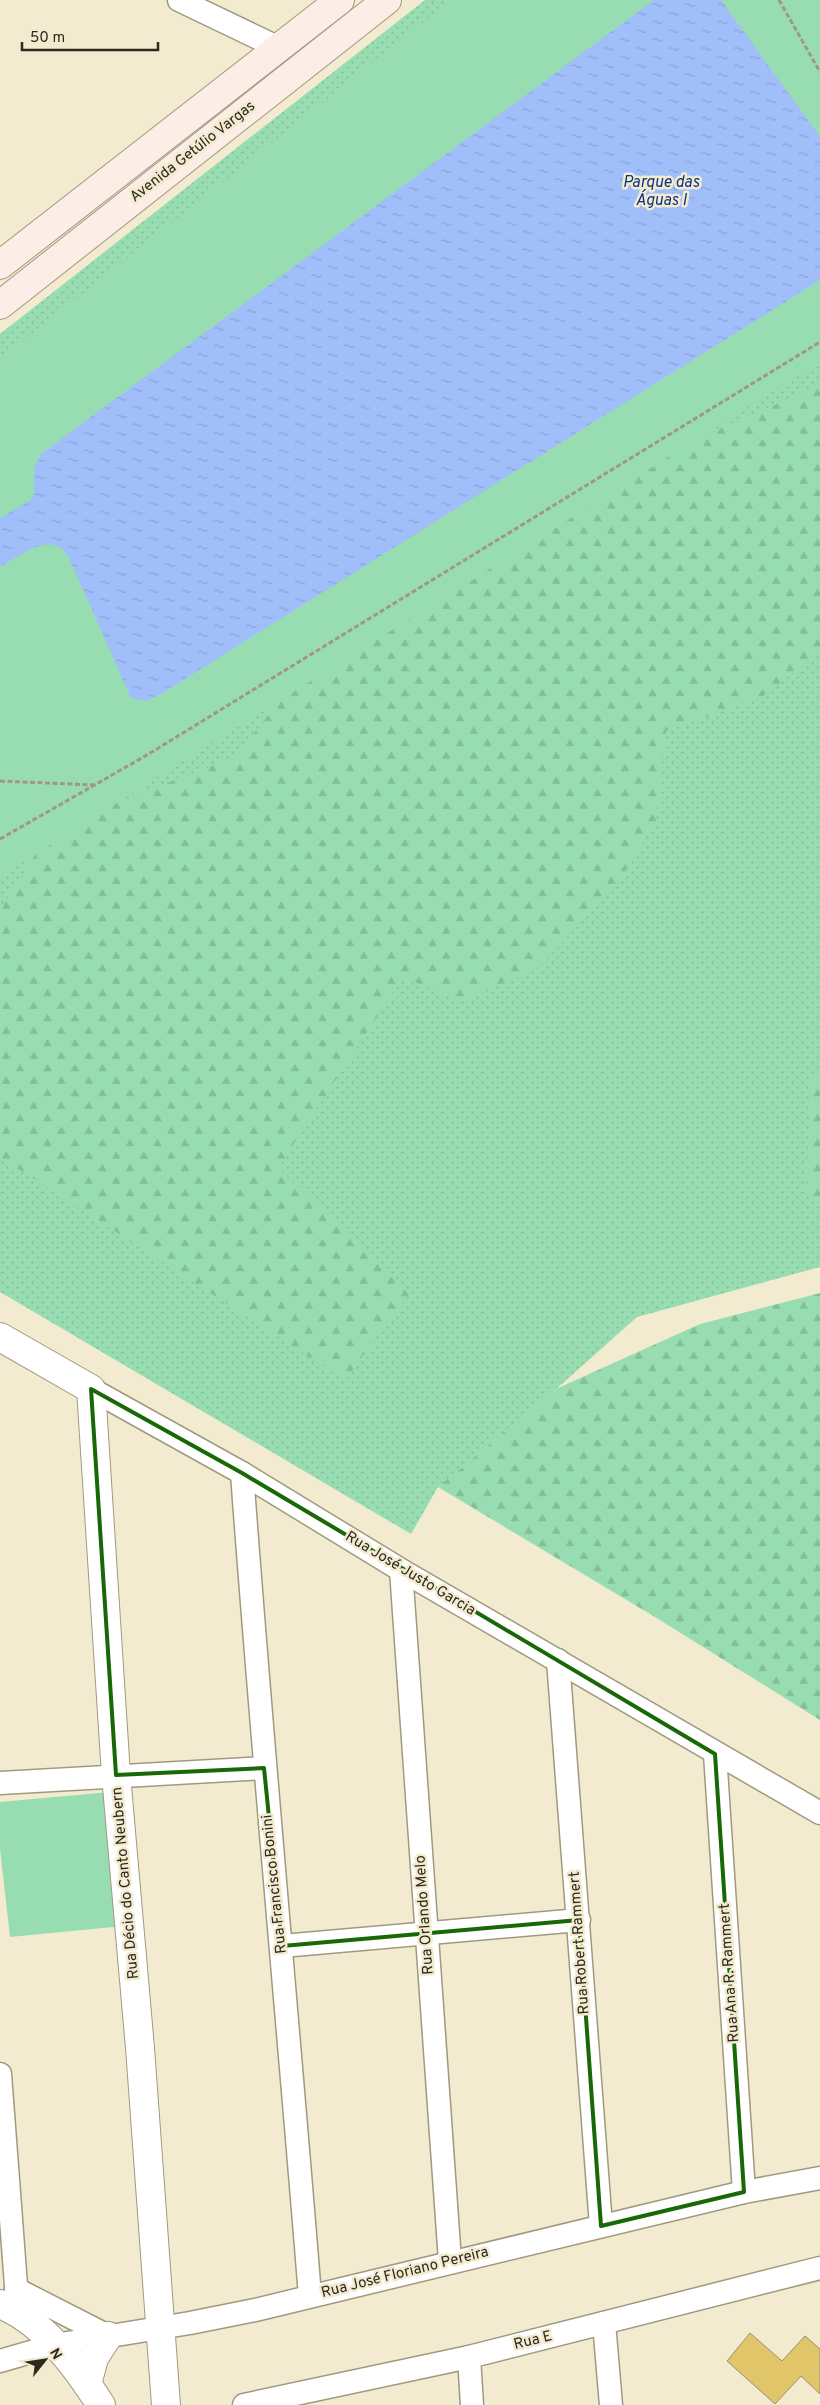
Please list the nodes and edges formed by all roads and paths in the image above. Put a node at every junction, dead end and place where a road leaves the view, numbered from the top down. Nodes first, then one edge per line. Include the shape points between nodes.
1 (179, 0) edge
2 (340, 0) edge
3 (387, 0) edge
4 (779, 0) edge
5 (280, 48) junction
6 (820, 72) edge
7 (0, 265) edge
8 (0, 305) edge
9 (820, 342) edge
10 (0, 781) edge
11 (95, 785) junction
12 (0, 839) edge
13 (0, 1337) edge
14 (91, 1389) junction
15 (242, 1473) junction
16 (401, 1570) junction
17 (558, 1660) junction
18 (715, 1754) junction
19 (264, 1768) junction
20 (116, 1775) junction
21 (0, 1783) edge
22 (820, 1813) edge
23 (579, 1920) junction
24 (426, 1933) junction
25 (282, 1946) junction
26 (0, 2074) edge
27 (820, 2178) edge
28 (744, 2192) junction
29 (601, 2226) junction
30 (450, 2261) junction
31 (820, 2268) edge
32 (310, 2296) junction
33 (11, 2302) edge
34 (604, 2324) junction
35 (161, 2327) junction
36 (108, 2336) junction
37 (55, 2345) junction
38 (469, 2357) junction
39 (0, 2361) edge
40 (94, 2395) edge
41 (324, 2397) edge
42 (166, 2405) edge
43 (244, 2405) edge
44 (472, 2405) edge
45 (611, 2405) edge

1 - 5 street
2 - 5 main road, Avenida Getúlio Vargas
3 - 8 main road, Avenida Getúlio Vargas
4 - 6 path
5 - 7 main road, Avenida Getúlio Vargas
9 - 11 path
10 - 11 path
11 - 12 path
13 - 14 street, Rua José Justo Garcia
14 - 15 street, Rua José Justo Garcia
14 - 20 street, Rua Décio do Canto Neubern
15 - 16 street, Rua José Justo Garcia
15 - 19 street, Rua Francisco Bonini
16 - 17 street, Rua José Justo Garcia
16 - 24 street, Rua Orlando Melo
17 - 18 street, Rua José Justo Garcia
17 - 23 street, Rua Robert Rammert
18 - 22 street, Rua José Justo Garcia
18 - 28 street, Rua Ana R. Rammert
19 - 20 street
19 - 25 street, Rua Francisco Bonini
20 - 21 street
20 - 35 street, Rua Décio do Canto Neubern
23 - 24 street
23 - 29 street, Rua Robert Rammert
24 - 25 street
24 - 30 street, Rua Orlando Melo
25 - 32 street, Rua Francisco Bonini
26 - 33 street
27 - 28 street, Rua José Floriano Pereira
28 - 29 street, Rua José Floriano Pereira
29 - 30 street, Rua José Floriano Pereira
30 - 32 street, Rua José Floriano Pereira
31 - 34 street, Rua E
32 - 35 street, Rua José Floriano Pereira via 218,2318
33 - 36 street
33 - 37 street
34 - 38 street, Rua E
34 - 45 street
35 - 36 street, Rua José Floriano Pereira
35 - 42 street, Rua Décio do Canto Neubern
36 - 37 street, Rua José Floriano Pereira
36 - 40 street via 94,2358
37 - 39 street, Rua José Floriano Pereira
37 - 40 street
38 - 41 street, Rua E
38 - 44 street
41 - 43 street, Rua E

